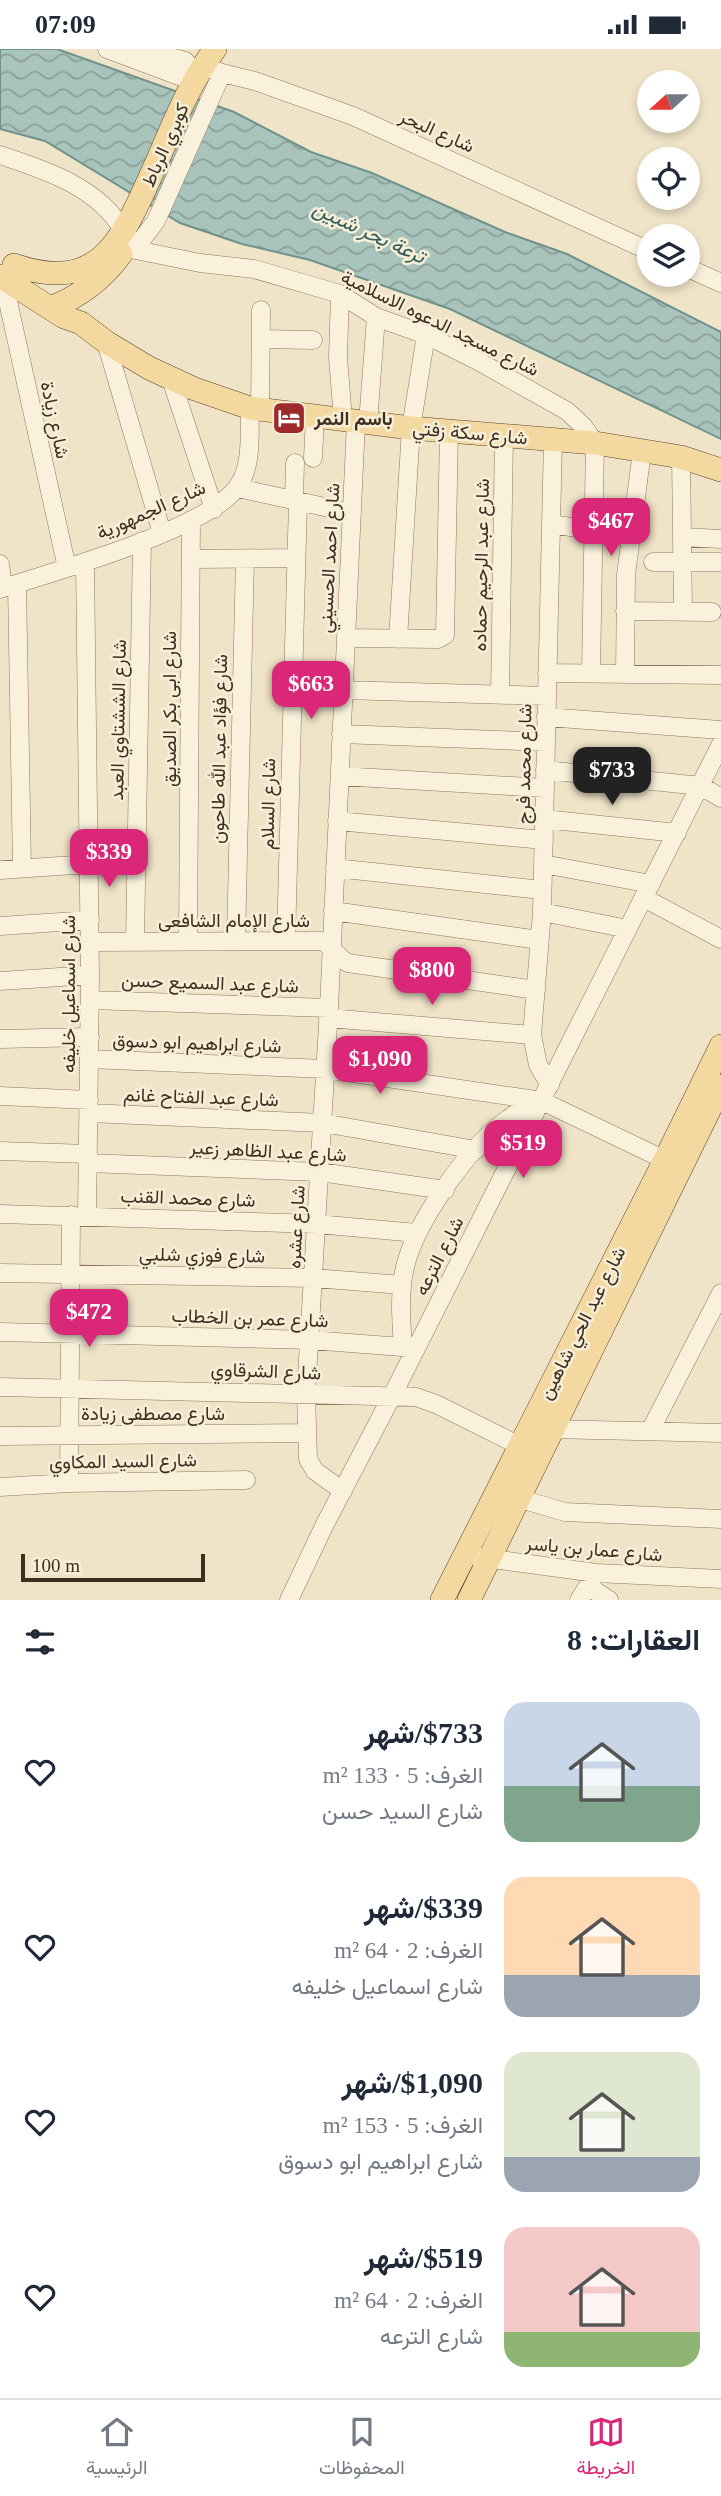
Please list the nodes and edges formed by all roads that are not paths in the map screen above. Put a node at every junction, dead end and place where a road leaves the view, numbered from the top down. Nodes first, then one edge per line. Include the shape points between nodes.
1 (107, 49) edge
2 (142, 49) edge
3 (176, 53) edge
4 (207, 73) edge
5 (0, 155) edge
6 (130, 226) junction
7 (637, 246) edge
8 (5, 269) edge
9 (700, 273) edge
10 (721, 283) edge
11 (340, 294) junction
12 (58, 305) junction
13 (261, 310) dead end
14 (376, 317) junction
15 (426, 335) junction
16 (262, 339) junction
17 (313, 340) dead end
18 (106, 342) junction
19 (171, 379) junction
20 (255, 409) junction
21 (315, 417) junction
22 (356, 422) junction
23 (411, 428) junction
24 (449, 431) junction
25 (504, 435) junction
26 (553, 440) junction
27 (595, 443) junction
28 (642, 451) junction
29 (681, 457) junction
30 (721, 470) edge
31 (237, 488) junction
32 (296, 501) junction
33 (214, 509) junction
34 (352, 513) junction
35 (191, 520) junction
36 (551, 524) junction
37 (592, 530) junction
38 (162, 533) junction
39 (630, 535) junction
40 (682, 537) junction
41 (721, 539) edge
42 (142, 541) junction
43 (295, 558) junction
44 (191, 559) junction
45 (245, 559) junction
46 (85, 562) junction
47 (653, 562) dead end
48 (682, 562) junction
49 (721, 562) edge
50 (0, 564) edge
51 (66, 568) junction
52 (7, 587) edge
53 (625, 611) junction
54 (683, 611) junction
55 (712, 612) dead end
56 (346, 638) junction
57 (398, 639) junction
58 (547, 673) junction
59 (591, 673) junction
60 (625, 674) junction
61 (721, 675) edge
62 (344, 690) junction
63 (499, 695) junction
64 (547, 697) junction
65 (546, 717) junction
66 (721, 730) edge
67 (341, 734) junction
68 (546, 742) junction
69 (721, 744) edge
70 (340, 776) junction
71 (545, 779) junction
72 (701, 786) junction
73 (721, 798) edge
74 (544, 819) junction
75 (337, 821) junction
76 (677, 834) junction
77 (544, 840) junction
78 (89, 864) junction
79 (543, 864) junction
80 (335, 868) junction
81 (22, 869) junction
82 (0, 870) edge
83 (542, 890) junction
84 (647, 891) junction
85 (333, 911) junction
86 (542, 912) junction
87 (90, 919) junction
88 (0, 926) edge
89 (628, 929) junction
90 (721, 939) edge
91 (236, 940) junction
92 (286, 940) junction
93 (540, 940) junction
94 (188, 941) junction
95 (90, 942) junction
96 (135, 942) junction
97 (332, 947) junction
98 (90, 975) junction
99 (0, 981) edge
100 (536, 990) junction
101 (90, 1000) junction
102 (329, 1013) junction
103 (531, 1035) junction
104 (90, 1037) junction
105 (0, 1039) edge
106 (721, 1046) edge
107 (89, 1059) junction
108 (326, 1069) junction
109 (721, 1086) edge
110 (546, 1093) junction
111 (0, 1096) edge
112 (89, 1106) junction
113 (323, 1123) junction
114 (477, 1150) junction
115 (0, 1151) edge
116 (88, 1159) junction
117 (665, 1160) junction
118 (320, 1172) junction
119 (444, 1189) junction
120 (0, 1214) edge
121 (79, 1216) junction
122 (317, 1224) junction
123 (417, 1233) junction
124 (0, 1273) edge
125 (70, 1273) junction
126 (314, 1278) junction
127 (402, 1285) junction
128 (721, 1293) edge
129 (0, 1332) edge
130 (70, 1332) junction
131 (311, 1340) junction
132 (409, 1348) junction
133 (0, 1387) edge
134 (70, 1387) junction
135 (306, 1392) junction
136 (393, 1395) junction
137 (551, 1429) junction
138 (650, 1431) junction
139 (306, 1433) junction
140 (721, 1433) edge
141 (69, 1435) junction
142 (0, 1436) edge
143 (520, 1446) junction
144 (246, 1480) dead end
145 (69, 1483) junction
146 (0, 1487) edge
147 (343, 1491) junction
148 (507, 1496) junction
149 (721, 1519) edge
150 (465, 1554) junction
151 (489, 1559) junction
152 (721, 1579) edge
153 (588, 1587) edge
154 (289, 1600) edge
155 (442, 1600) edge
156 (469, 1600) edge
157 (609, 1600) edge

1 - 4 street via 182,77
2 - 3 street
3 - 4 street
4 - 6 main road, كوبري الرباط
4 - 6 street via 156,221 143,237
4 - 7 street, شارع البحر via 255,81 353,116
5 - 6 street via 90,194
6 - 8 main road via 95,262 70,272
6 - 11 street, شارع مسجد الدعوه الاسلامية via 200,263 254,269
6 - 12 main road via 95,282
8 - 12 main road, شارع سكة زفتي
8 - 51 street, شارع زيادة
9 - 10 street
11 - 14 street, شارع مسجد الدعوه الاسلامية
11 - 22 street via 338,357
12 - 18 main road, شارع سكة زفتي via 64,317 81,323
13 - 16 street
14 - 15 street, شارع مسجد الدعوه الاسلامية
14 - 22 street
15 - 23 street
15 - 27 street, شارع مسجد الدعوه الاسلامية via 567,411
16 - 17 street
16 - 20 street
18 - 19 main road, شارع سكة زفتي
18 - 38 street
19 - 20 main road, شارع سكة زفتي
19 - 33 street
20 - 21 main road, شارع سكة زفتي
20 - 31 street via 246,467
21 - 22 main road, شارع سكة زفتي
21 - 32 street, شارع السلام
22 - 23 main road, شارع سكة زفتي
22 - 34 street, شارع احمد الحسيني
23 - 24 main road, شارع سكة زفتي
23 - 57 street
24 - 25 main road, شارع سكة زفتي
24 - 57 street via 445,635
25 - 26 main road, شارع سكة زفتي
25 - 63 street, شارع عبد الرحيم حماده
26 - 27 main road, شارع سكة زفتي
26 - 36 street, شارع محمد فرج
27 - 28 main road, شارع سكة زفتي
27 - 37 street
28 - 29 main road, شارع سكة زفتي
28 - 39 street
29 - 30 main road, شارع سكة زفتي
29 - 40 street
31 - 32 street
31 - 33 street, شارع الجمهورية
32 - 34 street
32 - 43 street, شارع السلام
33 - 35 street, شارع الجمهورية
34 - 56 street, شارع احمد الحسيني
35 - 38 street, شارع الجمهورية
35 - 44 street, شارع ابى بكر الصديق
36 - 37 street
36 - 58 street, شارع محمد فرج
37 - 39 street
37 - 59 street
38 - 42 street, شارع الجمهورية
39 - 53 street
40 - 41 street
40 - 48 street
42 - 46 street, شارع الجمهورية
42 - 96 street, شارع الششتاوي العبد
43 - 45 street
43 - 92 street, شارع السلام
44 - 45 street
44 - 94 street, شارع ابى بكر الصديق
45 - 91 street, شارع فؤاد عبد الله طاحون
46 - 51 street, شارع الجمهورية
46 - 78 street, شارع اسماعيل خليفه
47 - 48 street
48 - 49 street
48 - 54 street
50 - 52 street
51 - 52 street, شارع الجمهورية
52 - 81 street
53 - 54 street
53 - 60 street
54 - 55 street
56 - 57 street
56 - 62 street, شارع احمد الحسيني
58 - 59 street
58 - 64 street, شارع محمد فرج
59 - 60 street
60 - 61 street
62 - 63 street
62 - 67 street, شارع احمد الحسيني
63 - 64 street
64 - 65 street, شارع محمد فرج
65 - 66 street
65 - 68 street, شارع محمد فرج
67 - 68 street
67 - 70 street, شارع احمد الحسيني
68 - 71 street, شارع محمد فرج
69 - 72 street, شارع الترعه
70 - 71 street
70 - 75 street, شارع احمد الحسيني
71 - 72 street
71 - 74 street, شارع محمد فرج
72 - 73 street
72 - 76 street, شارع الترعه
74 - 76 street
74 - 77 street, شارع محمد فرج
75 - 77 street
75 - 80 street, شارع احمد الحسيني
76 - 84 street, شارع الترعه
77 - 79 street, شارع محمد فرج
78 - 81 street
78 - 87 street, شارع اسماعيل خليفه
79 - 83 street, شارع محمد فرج
79 - 84 street
80 - 83 street
80 - 85 street, شارع احمد الحسيني
81 - 82 street
83 - 86 street, شارع محمد فرج
84 - 89 street, شارع الترعه
84 - 90 street
85 - 93 street
85 - 97 street, شارع احمد الحسيني
86 - 89 street
86 - 93 street, شارع محمد فرج
87 - 88 street
87 - 95 street, شارع اسماعيل خليفه
89 - 110 street, شارع الترعه
91 - 92 street, شارع الإمام الشافعى
91 - 94 street, شارع الإمام الشافعى
92 - 97 street, شارع الإمام الشافعى via 321,941
93 - 100 street, شارع محمد فرج
94 - 96 street, شارع الإمام الشافعى
95 - 96 street, شارع الإمام الشافعى
95 - 98 street, شارع اسماعيل خليفه
97 - 100 street, شارع الإمام الشافعى via 348,963
97 - 102 street, شارع عشره
98 - 99 street
98 - 101 street, شارع اسماعيل خليفه
100 - 103 street, شارع محمد فرج
101 - 102 street, شارع عبد السميع حسن
101 - 104 street, شارع اسماعيل خليفه
102 - 103 street, شارع عبد السميع حسن
102 - 108 street, شارع عشره
103 - 110 street, شارع محمد فرج
104 - 105 street
104 - 107 street, شارع اسماعيل خليفه
106 - 117 main road, شارع عبد الحي شاهين
107 - 108 street, شارع ابراهيم ابو دسوق
107 - 112 street, شارع اسماعيل خليفه
108 - 110 street, شارع ابراهيم ابو دسوق
108 - 113 street, شارع عشره
109 - 137 main road, شارع عبد الحي شاهين
110 - 114 street via 506,1119
110 - 117 street, شارع ابراهيم ابو دسوق
110 - 132 street, شارع الترعه
111 - 112 street, شارع عبد الفتاح غانم
112 - 113 street, شارع عبد الفتاح غانم
112 - 116 street, شارع اسماعيل خليفه
113 - 114 street, شارع عبد الفتاح غانم
113 - 118 street, شارع عشره
114 - 119 street
115 - 116 street, شارع عبد الظاهر زعير
116 - 118 street, شارع عبد الظاهر زعير
116 - 121 street, شارع اسماعيل خليفه
117 - 143 main road, شارع عبد الحي شاهين
118 - 119 street, شارع عبد الظاهر زعير
118 - 122 street, شارع عشره
119 - 123 street
120 - 121 street, شارع محمد القنب
121 - 122 street, شارع محمد القنب
121 - 125 street, شارع اسماعيل خليفه
122 - 123 street, شارع محمد القنب
122 - 126 street, شارع عشره
123 - 127 street
124 - 125 street, شارع فوزي شلبي
125 - 126 street, شارع فوزي شلبي
125 - 130 street, شارع اسماعيل خليفه
126 - 127 street, شارع فوزي شلبي
126 - 131 street, شارع عشره
127 - 132 street via 400,1307
128 - 138 street
129 - 130 street, شارع عمر بن الخطاب
130 - 131 street, شارع عمر بن الخطاب
130 - 134 street, شارع اسماعيل خليفه
131 - 132 street, شارع عمر بن الخطاب
131 - 135 street, شارع عشره
132 - 136 street, شارع الترعه
133 - 134 street, شارع الشرقاوي
134 - 135 street, شارع الشرقاوي
134 - 141 street, شارع اسماعيل خليفه
135 - 136 street, شارع الشرقاوي
135 - 139 street, شارع عشره
136 - 143 street, شارع الشرقاوي via 436,1404
136 - 147 street, شارع الترعه
137 - 138 street
137 - 148 main road, شارع عبد الحي شاهين
138 - 140 street
139 - 141 street, شارع مصطفى زيادة
139 - 147 street, شارع عشره via 308,1459 315,1471
141 - 142 street, شارع مصطفى زيادة
141 - 145 street, شارع اسماعيل خليفه
143 - 148 main road, شارع عبد الحي شاهين
144 - 145 street, شارع السيد المكاوي
145 - 146 street, شارع السيد المكاوي
147 - 154 street, شارع الترعه
148 - 149 street, شارع عمار بن ياسر via 589,1514
148 - 150 main road, شارع عبد الحي شاهين
148 - 151 main road, شارع عبد الحي شاهين
150 - 151 street, شارع عمار بن ياسر
150 - 155 main road, شارع عبد الحي شاهين
151 - 153 street, شارع عمار بن ياسر
151 - 156 main road, شارع عبد الحي شاهين
152 - 153 street, شارع عمار بن ياسر
153 - 157 street

